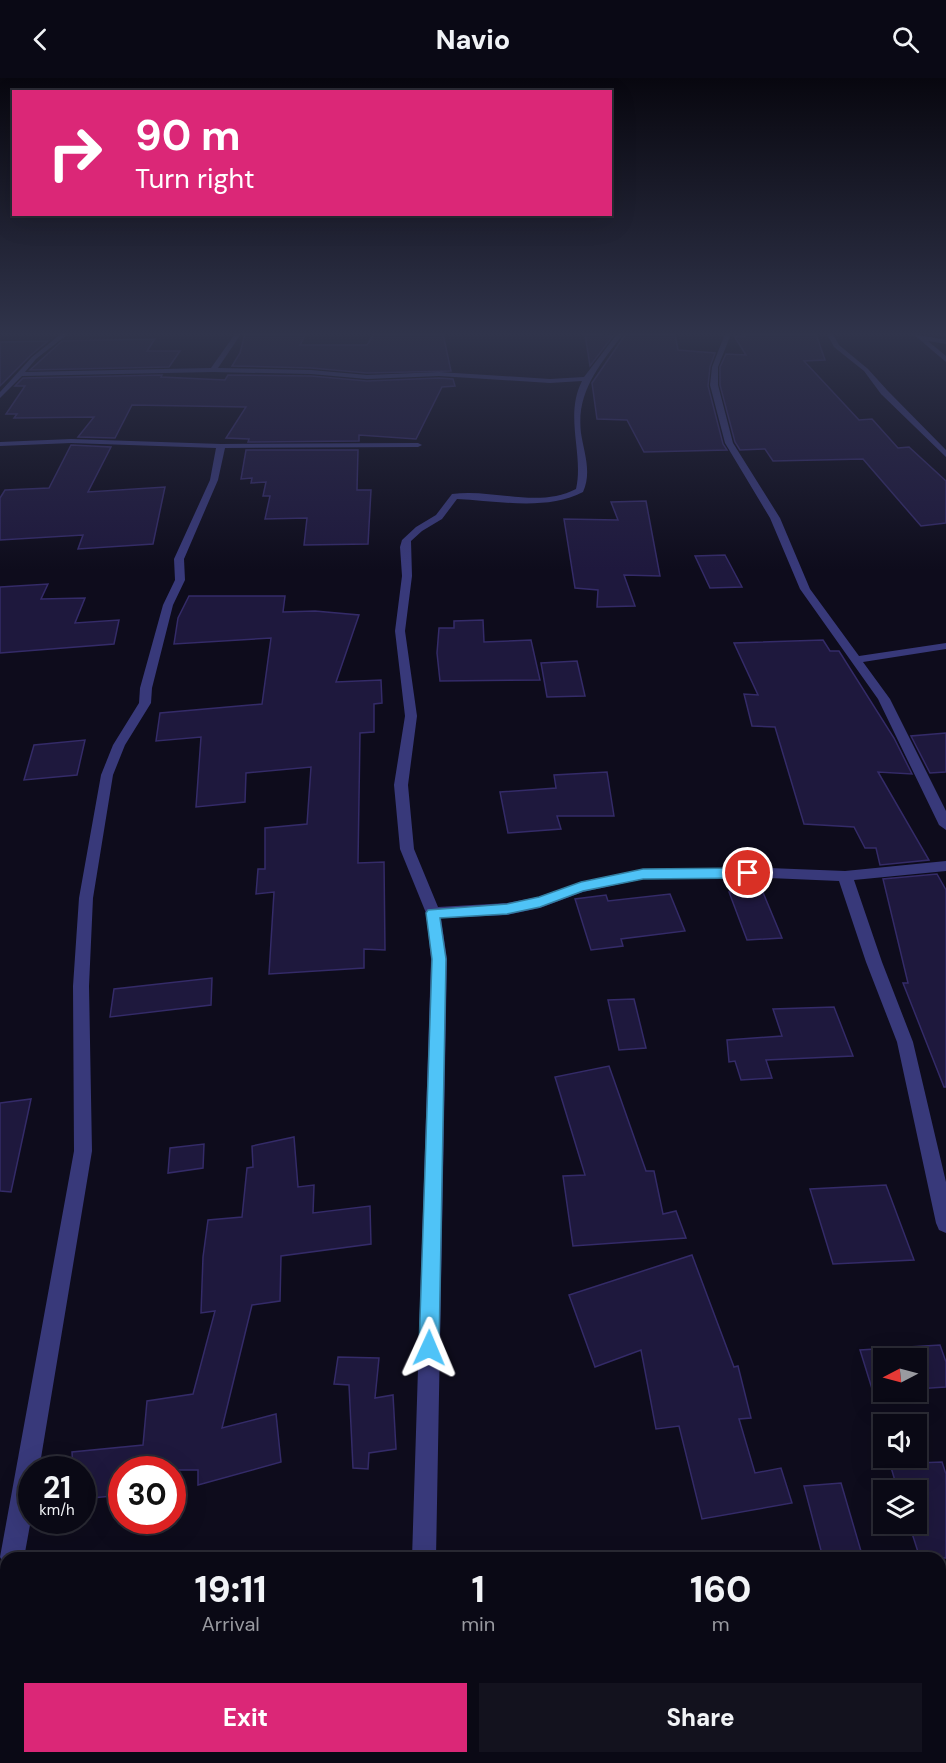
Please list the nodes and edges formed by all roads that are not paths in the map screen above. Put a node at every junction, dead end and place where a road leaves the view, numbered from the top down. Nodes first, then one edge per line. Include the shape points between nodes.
1 (579, 413) edge
2 (721, 413) edge
3 (904, 413) edge
4 (0, 444) edge
5 (418, 445) dead end
6 (221, 446) junction
7 (946, 455) edge
8 (946, 646) edge
9 (855, 660) junction
10 (946, 825) edge
11 (946, 866) edge
12 (845, 876) junction
13 (433, 913) junction
14 (946, 1223) edge
15 (13, 1552) edge
16 (424, 1552) edge

1 - 13 street via 577,430 584,473 580,490 565,498 541,500 455,496 439,517 412,535 405,547 407,576 400,631 411,716 401,785 407,849
2 - 9 street via 729,443 775,518 805,590
3 - 7 street
4 - 6 street via 71,441
5 - 6 street
6 - 15 street via 214,480 179,559 180,580 168,605 145,703 106,775 86,898 81,986 83,1150
8 - 9 street
9 - 10 street via 884,699
11 - 12 street
12 - 13 street via 643,874 507,909
12 - 14 street via 905,1042
13 - 16 street via 439,959

